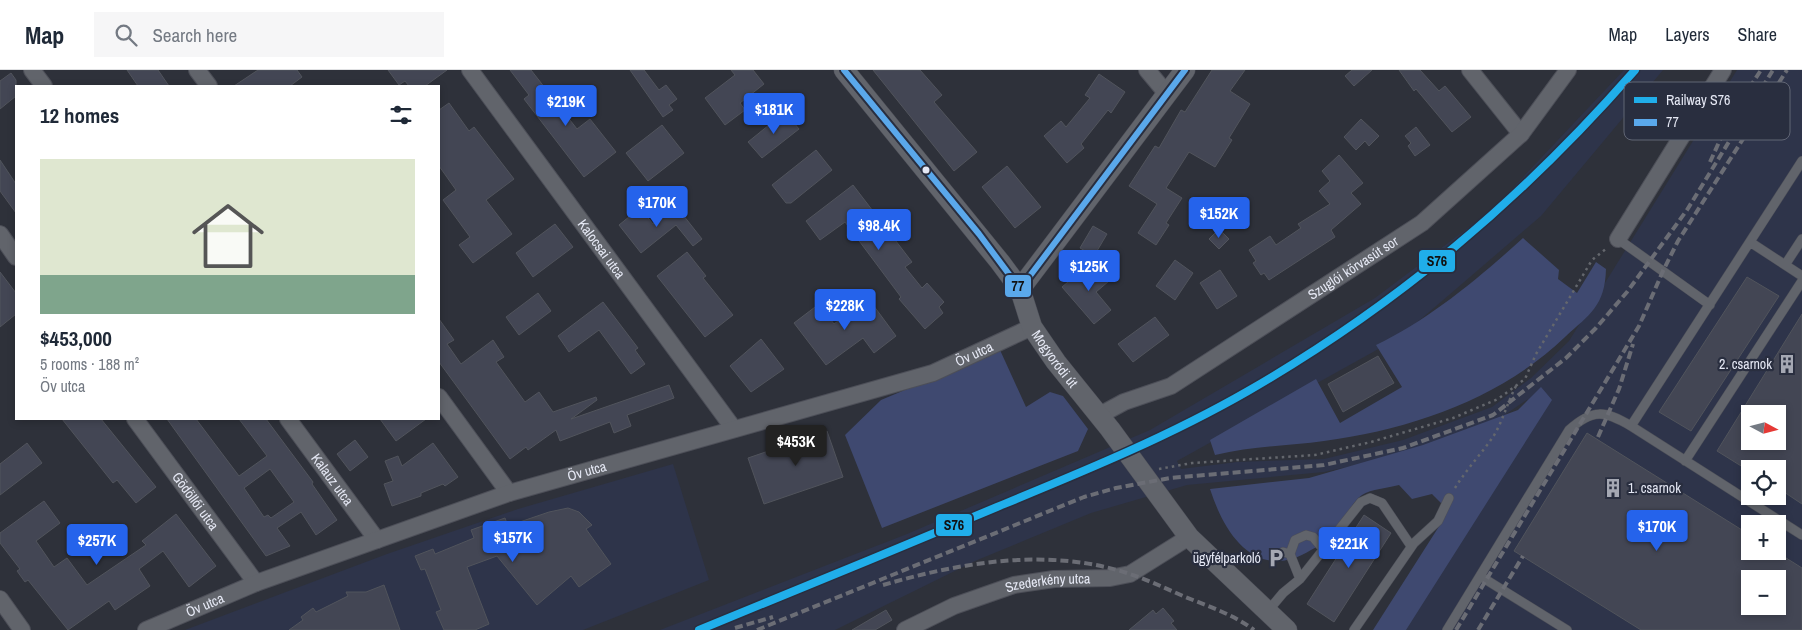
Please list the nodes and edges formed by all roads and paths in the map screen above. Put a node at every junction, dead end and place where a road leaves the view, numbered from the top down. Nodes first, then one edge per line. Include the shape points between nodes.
1 (32, 70) edge
2 (197, 70) edge
3 (470, 70) edge
4 (844, 70) edge
5 (1146, 70) edge
6 (1185, 70) edge
7 (1470, 70) edge
8 (1568, 70) edge
9 (1723, 70) edge
10 (1716, 82) edge
11 (43, 85) edge
12 (208, 85) edge
13 (1167, 94) junction
14 (1520, 134) junction
15 (1680, 140) edge
16 (1802, 161) edge
17 (0, 234) edge
18 (1622, 234) junction
19 (1802, 239) edge
20 (1750, 242) junction
21 (15, 256) edge
22 (1785, 265) junction
23 (1802, 276) edge
24 (1802, 281) edge
25 (1020, 290) junction
26 (1710, 304) junction
27 (1032, 327) junction
28 (1517, 385) junction
29 (440, 398) edge
30 (1100, 415) junction
31 (136, 420) edge
32 (289, 420) edge
33 (1631, 426) junction
34 (734, 429) junction
35 (1685, 461) junction
36 (1141, 472) junction
37 (509, 492) junction
38 (1449, 498) joint
39 (1802, 535) edge
40 (1189, 538) junction
41 (377, 540) junction
42 (1411, 546) junction
43 (1324, 550) junction
44 (1290, 554) junction
45 (1276, 556) dead end
46 (1480, 576) junction
47 (1300, 579) junction
48 (256, 583) junction
49 (0, 599) edge
50 (1267, 613) junction
51 (22, 630) edge
52 (146, 630) edge
53 (905, 630) edge
54 (1287, 630) edge
55 (1354, 630) edge
56 (1447, 630) edge
57 (1567, 630) edge

1 - 11 street
2 - 12 street
3 - 34 street, Kalocsai utca
4 - 25 street, Mogyoródi út
5 - 13 street
6 - 13 street
7 - 14 street
8 - 14 street, Szuglói körvasút sor
9 - 10 street
13 - 25 street
14 - 30 street, Szuglói körvasút sor via 1422,224 1171,386 1124,402
15 - 18 street
16 - 20 lane
17 - 21 street
18 - 26 lane
18 - 28 path via 1592,260 1536,354 1525,379
19 - 22 lane
20 - 22 lane
20 - 26 lane
22 - 23 lane
24 - 35 lane
25 - 27 street, Mogyoródi út
26 - 33 lane
27 - 30 street, Mogyoródi út
27 - 34 street, Öv utca via 933,373
28 - 36 path via 1498,399 1453,418 1315,455 1192,463
28 - 38 path via 1494,435
29 - 37 street
30 - 36 street, Mogyoródi út
31 - 48 street, Gödöllői utca
32 - 41 street, Kalauz utca
33 - 35 lane
33 - 46 lane via 1601,413 1584,418 1569,430
34 - 37 street, Öv utca
35 - 39 lane
36 - 40 street, Mogyoródi út
37 - 41 street, Öv utca
38 - 42 lane via 1438,521
40 - 50 street, Mogyoródi út
40 - 53 street, Szederkény utca via 1130,574 1014,585 954,606
41 - 48 street, Öv utca
42 - 43 lane via 1382,503 1370,498 1361,502
42 - 55 lane
43 - 44 lane via 1313,537 1306,535 1295,540
43 - 47 lane
44 - 45 lane via 1283,552
44 - 47 lane
46 - 56 lane
46 - 57 lane
47 - 50 lane
48 - 52 street, Öv utca
49 - 51 street
50 - 54 street, Mogyoródi út

